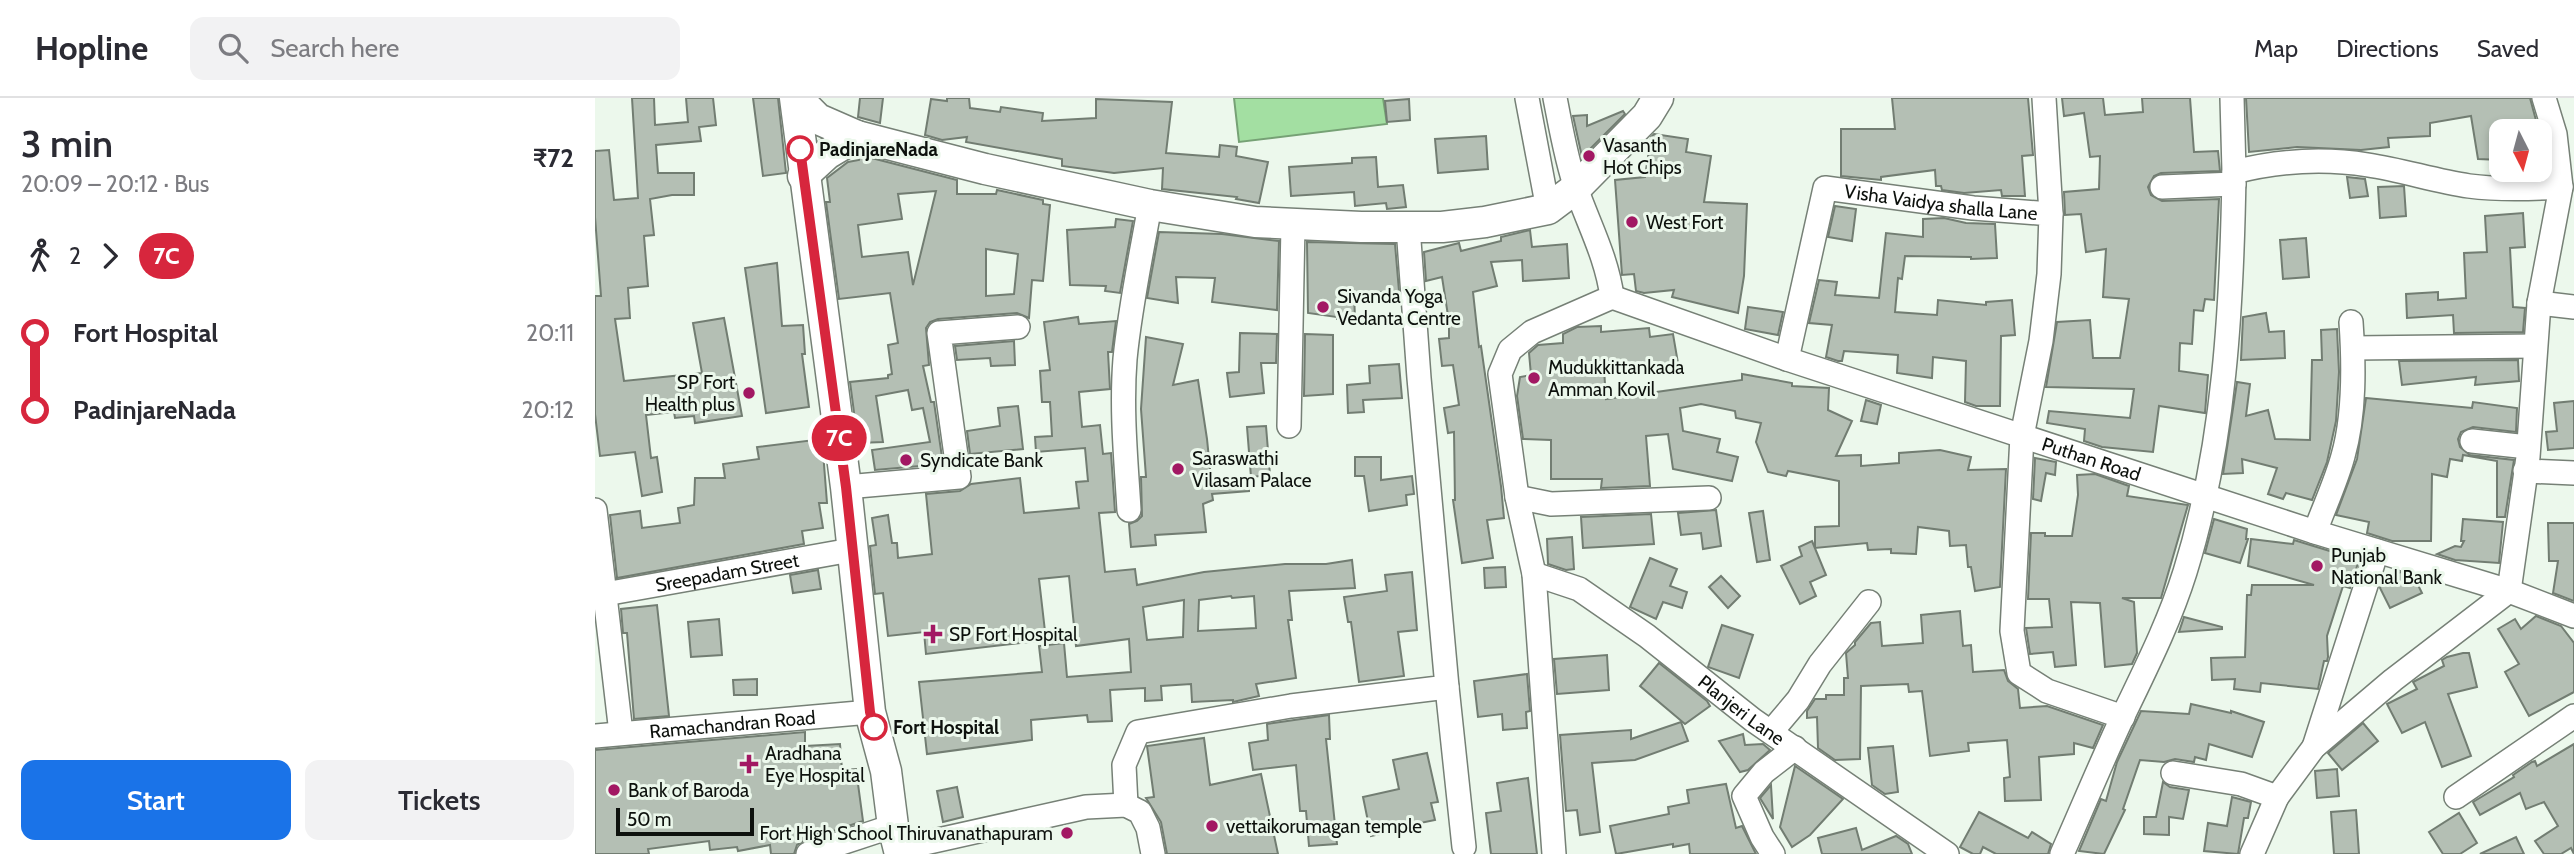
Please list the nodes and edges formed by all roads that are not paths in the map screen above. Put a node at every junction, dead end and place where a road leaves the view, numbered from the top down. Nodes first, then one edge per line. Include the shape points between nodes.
1 (796, 98) edge
2 (1527, 98) edge
3 (1555, 98) edge
4 (1658, 98) edge
5 (2045, 98) edge
6 (2232, 98) edge
7 (2544, 98) edge
8 (857, 136) junction
9 (803, 176) junction
10 (2234, 178) junction
11 (2162, 187) dead end
12 (2561, 187) junction
13 (1576, 188) junction
14 (1150, 205) junction
15 (1548, 209) junction
16 (2051, 214) junction
17 (1293, 225) junction
18 (1408, 226) junction
19 (1612, 297) junction
20 (2539, 303) junction
21 (2574, 307) edge
22 (2351, 321) dead end
23 (1018, 327) dead end
24 (2535, 346) junction
25 (2353, 348) junction
26 (1787, 359) junction
27 (1289, 426) dead end
28 (2022, 436) junction
29 (2472, 441) dead end
30 (2528, 447) junction
31 (2525, 471) junction
32 (2574, 473) edge
33 (846, 487) junction
34 (2205, 495) junction
35 (1517, 497) junction
36 (1709, 498) dead end
37 (595, 510) edge
38 (1129, 510) dead end
39 (2315, 532) junction
40 (851, 550) junction
41 (2377, 551) junction
42 (1534, 574) junction
43 (2509, 592) junction
44 (605, 594) junction
45 (1869, 602) dead end
46 (2574, 615) edge
47 (1447, 687) junction
48 (870, 712) junction
49 (2574, 716) edge
50 (2123, 717) junction
51 (1771, 732) junction
52 (621, 733) junction
53 (595, 736) edge
54 (2314, 747) junction
55 (1795, 748) junction
56 (2173, 773) dead end
57 (2277, 797) junction
58 (2456, 797) dead end
59 (1126, 805) junction
60 (897, 843) edge
61 (1464, 847) dead end
62 (808, 854) edge
63 (1153, 854) edge
64 (1554, 854) edge
65 (1773, 854) edge
66 (1947, 854) edge
67 (2062, 854) edge
68 (2252, 854) edge

1 - 8 main road via 818,119
1 - 9 main road
2 - 15 street
3 - 13 street
4 - 13 main road via 1647,116
5 - 16 street
6 - 10 street
7 - 12 street via 2555,134
8 - 9 main road via 827,153
8 - 14 main road
9 - 33 main road
10 - 11 street
10 - 12 street via 2260,166 2304,161 2367,164 2469,186
10 - 34 street via 2225,363
12 - 20 street
13 - 15 main road
13 - 19 street via 1609,271
14 - 17 main road
14 - 38 street via 1125,362
15 - 18 main road via 1485,222
16 - 26 street, Visha Vaidya shalla Lane via 1825,188
16 - 28 street, Visha Vaidya shalla Lane via 2041,341
17 - 18 main road
17 - 27 street
18 - 47 street
19 - 26 street, Puthan Road
19 - 35 street via 1532,332 1510,349 1500,374
20 - 21 street
20 - 24 street
22 - 25 street
23 - 33 street via 939,333 959,477
24 - 25 street
24 - 30 street
25 - 39 street via 2350,420 2343,456
26 - 28 street, Puthan Road
28 - 34 street, Puthan Road
28 - 50 street, Visha Vaidya shalla Lane via 2012,631 2019,673 2047,691
29 - 30 street
30 - 31 street
31 - 32 street
31 - 43 street
33 - 40 main road
34 - 39 street, Puthan Road
34 - 50 street via 2181,583 2155,652
35 - 36 street via 1551,504
35 - 42 street
37 - 44 street
39 - 41 street, Puthan Road
40 - 44 street, Sreepadam Street
40 - 48 main road
41 - 43 street, Puthan Road
41 - 54 street
42 - 51 street, Planjeri Lane via 1579,589
42 - 64 street
43 - 46 street, Puthan Road
43 - 54 street
44 - 52 street
45 - 51 street
47 - 59 street via 1291,706 1138,732 1124,765
47 - 61 street
48 - 52 street, Ramachandran Road
48 - 60 main road via 886,771
49 - 58 street
50 - 67 street
51 - 55 street, Planjeri Lane
52 - 53 street, Ramachandran Road
54 - 57 street
55 - 65 street via 1764,772 1744,796
55 - 66 street, Planjeri Lane
56 - 57 street via 2241,784
57 - 68 street
59 - 60 street via 1086,807
59 - 63 street via 1140,812
60 - 62 street

